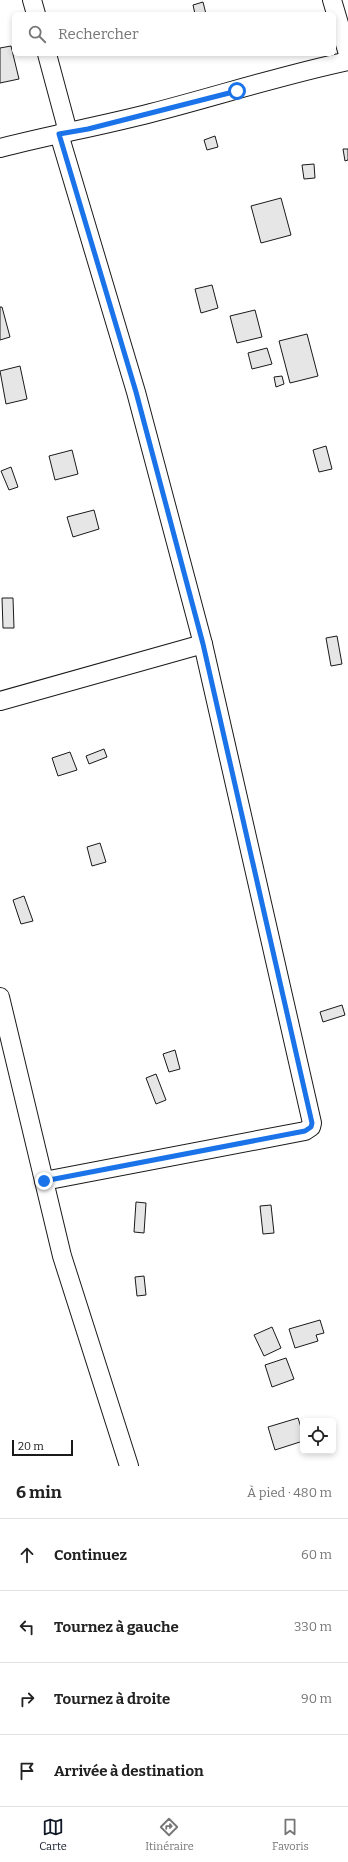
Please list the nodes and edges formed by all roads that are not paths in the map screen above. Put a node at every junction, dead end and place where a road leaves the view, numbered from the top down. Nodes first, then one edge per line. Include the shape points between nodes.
1 (32, 0) edge
2 (332, 0) edge
3 (35, 12) edge
4 (336, 12) edge
5 (336, 14) edge
6 (348, 54) edge
7 (47, 56) edge
8 (348, 60) edge
9 (64, 133) junction
10 (0, 148) edge
11 (203, 644) junction
12 (0, 701) edge
13 (0, 997) edge
14 (44, 1181) junction
15 (129, 1466) edge

1 - 3 street
2 - 4 street
5 - 6 street
7 - 9 street
8 - 9 street via 130,119
9 - 10 street
9 - 11 street
11 - 12 street
11 - 14 street via 311,1127 305,1131
13 - 14 street
14 - 15 street via 62,1256

